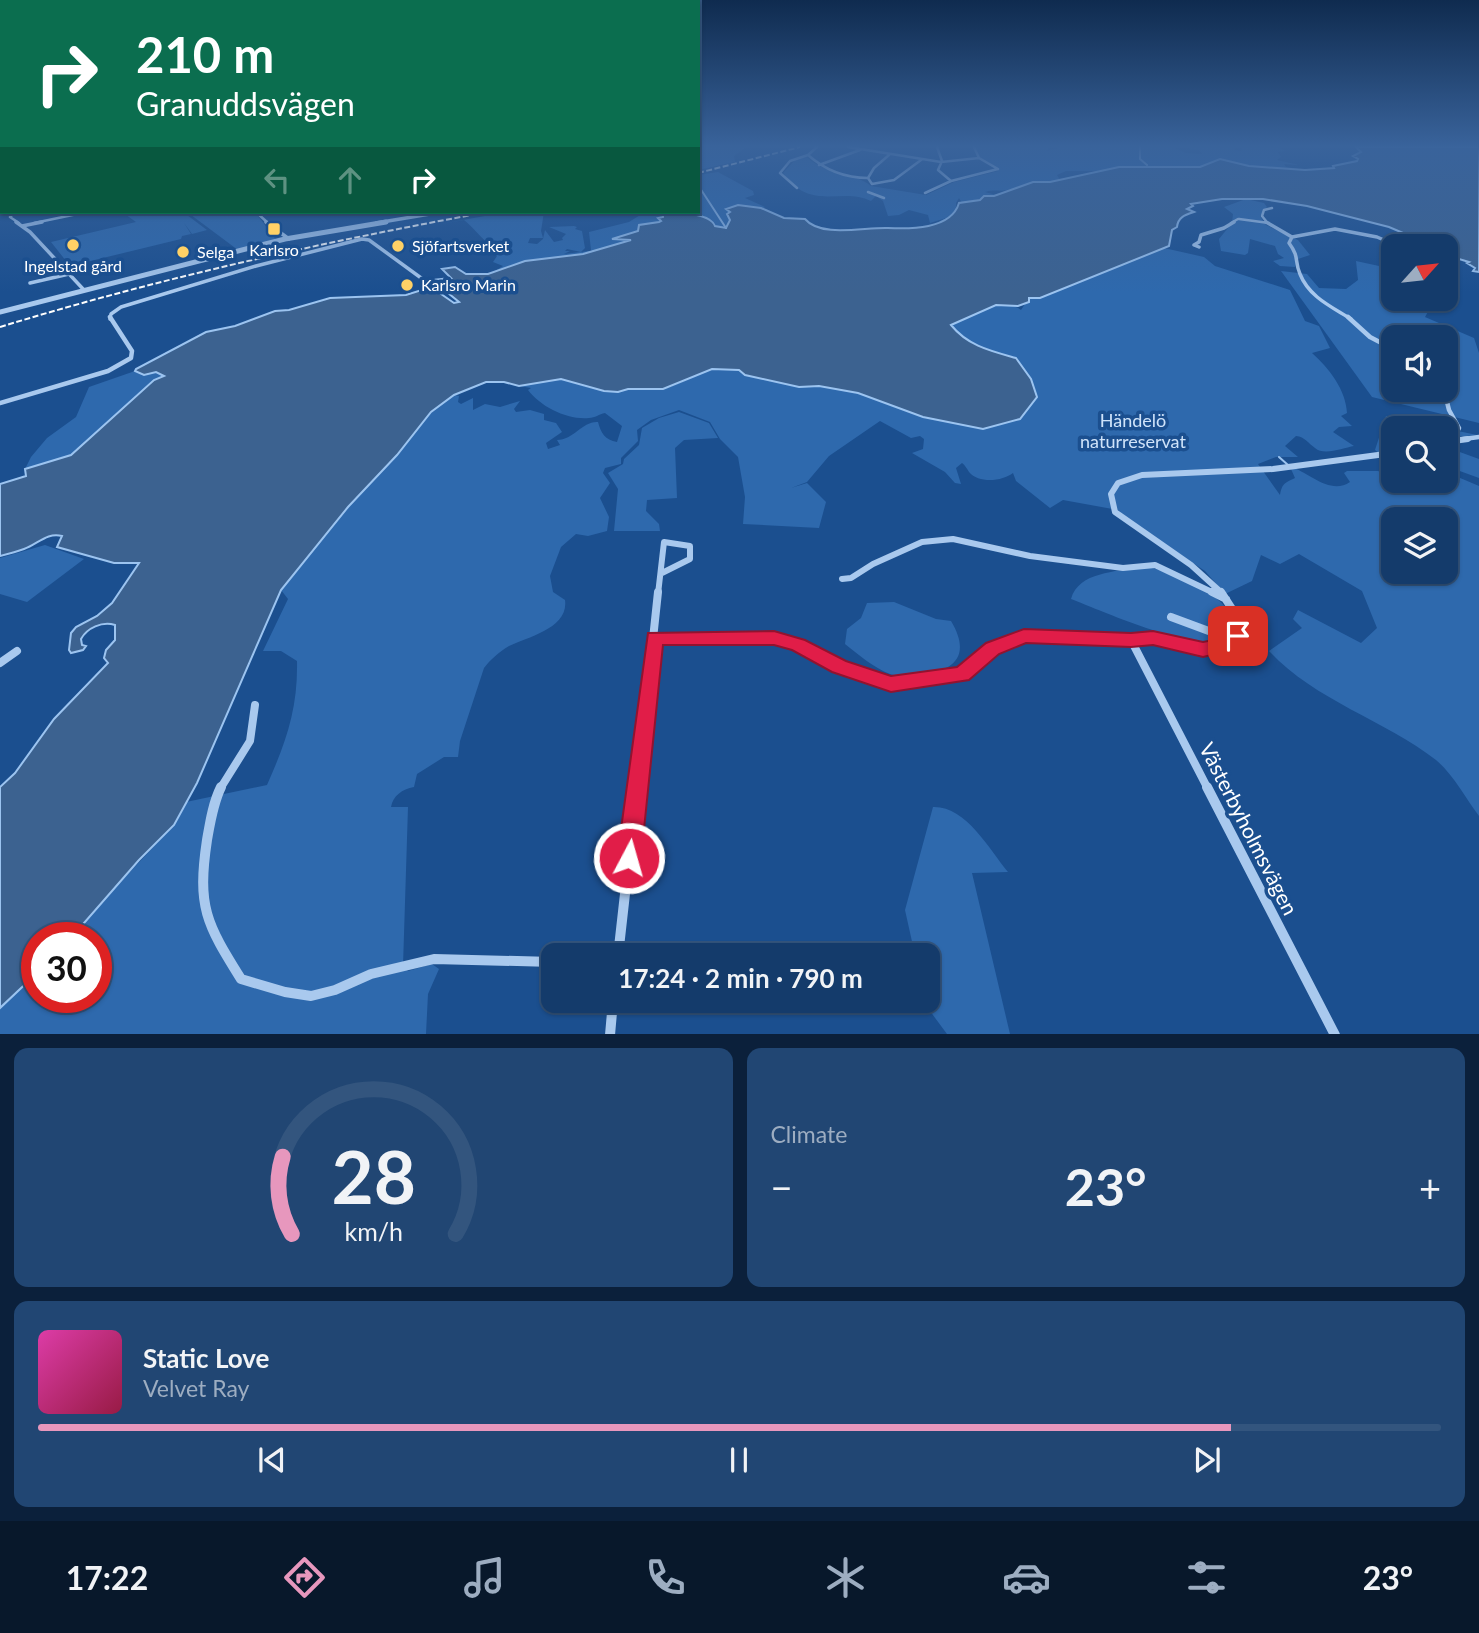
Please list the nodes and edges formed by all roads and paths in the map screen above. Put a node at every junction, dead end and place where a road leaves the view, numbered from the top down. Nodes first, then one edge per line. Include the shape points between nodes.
1 (877, 195) edge
2 (884, 198) dead end
3 (1272, 208) dead end
4 (13, 214) edge
5 (78, 214) edge
6 (258, 214) edge
7 (432, 214) edge
8 (1267, 222) junction
9 (22, 226) junction
10 (278, 233) junction
11 (1292, 237) junction
12 (1381, 239) edge
13 (290, 240) junction
14 (281, 242) junction
15 (1199, 247) dead end
16 (69, 274) junction
17 (30, 283) dead end
18 (428, 283) dead end
19 (84, 290) junction
20 (0, 312) edge
21 (1381, 342) edge
22 (0, 403) edge
23 (1479, 437) edge
24 (1458, 440) edge
25 (1381, 454) edge
26 (662, 573) junction
27 (842, 579) dead end
28 (1227, 600) junction
29 (1171, 618) dead end
30 (654, 638) junction
31 (1236, 638) junction
32 (1131, 640) junction
33 (17, 651) dead end
34 (0, 663) edge
35 (255, 705) dead end
36 (619, 943) edge
37 (541, 962) edge
38 (612, 1013) edge
39 (610, 1034) edge
40 (1335, 1034) edge

1 - 2 street
3 - 8 street via 1262,215
4 - 9 street via 10,217
5 - 9 street
6 - 10 street
7 - 13 street
8 - 11 street
8 - 15 street via 1239,219 1202,234 1194,245
9 - 16 street
10 - 13 street
10 - 14 street
11 - 12 street via 1335,229
11 - 21 street via 1289,243 1298,255 1298,270 1311,293
13 - 14 street
14 - 19 street
16 - 17 street
16 - 19 street
18 - 22 street via 362,239 256,266 124,306 110,318 132,351 131,358 108,371
19 - 20 street
23 - 24 street
25 - 28 street via 1122,480 1110,494 1110,503 1120,517 1202,572
26 - 26 street via 664,542 690,547 690,559
26 - 30 street
27 - 28 street via 922,542 953,539 1030,556 1123,568 1155,565
28 - 31 street via 1239,630
29 - 31 street
30 - 32 street via 774,638 891,684 962,674 993,649 1024,636
30 - 36 street
31 - 32 street via 1203,650 1153,638
32 - 40 street, Västerbyholmsvägen
33 - 34 street
35 - 37 street via 250,741 219,790 201,880 202,904 217,941 241,979 311,996 371,974 434,959
38 - 39 street

